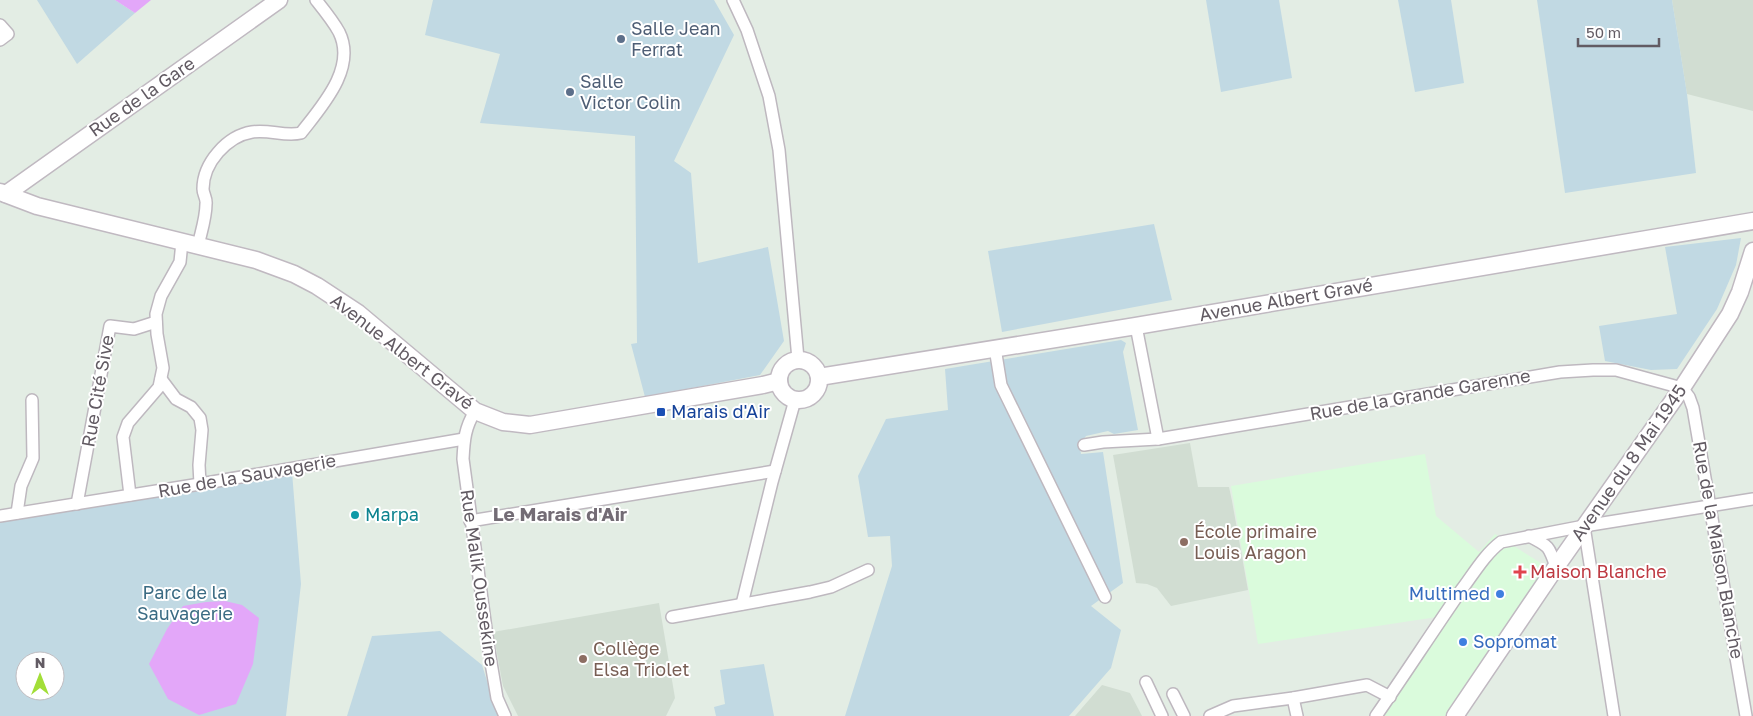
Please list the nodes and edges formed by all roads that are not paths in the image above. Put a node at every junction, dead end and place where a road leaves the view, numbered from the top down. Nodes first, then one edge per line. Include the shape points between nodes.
1 (279, 0) edge
2 (316, 0) edge
3 (733, 0) edge
4 (0, 25) edge
5 (0, 40) edge
6 (2, 197) edge
7 (1753, 221) edge
8 (190, 244) junction
9 (1753, 251) edge
10 (156, 322) junction
11 (1136, 326) junction
12 (995, 348) junction
13 (798, 359) junction
14 (820, 377) junction
15 (161, 379) junction
16 (779, 381) junction
17 (1682, 388) junction
18 (32, 400) dead end
19 (795, 400) junction
20 (475, 411) junction
21 (464, 439) junction
22 (1158, 439) junction
23 (1084, 445) dead end
24 (776, 471) junction
25 (200, 484) junction
26 (130, 495) junction
27 (1753, 499) edge
28 (77, 504) junction
29 (1710, 506) junction
30 (17, 513) junction
31 (0, 516) edge
32 (470, 521) junction
33 (1584, 526) junction
34 (1529, 536) junction
35 (1556, 567) junction
36 (868, 570) dead end
37 (1105, 597) dead end
38 (742, 604) junction
39 (672, 617) dead end
40 (1146, 682) dead end
41 (1173, 694) dead end
42 (1390, 696) junction
43 (1293, 698) junction
44 (505, 716) edge
45 (1162, 716) edge
46 (1184, 716) edge
47 (1210, 716) edge
48 (1297, 716) edge
49 (1376, 716) edge
50 (1455, 716) edge
51 (1614, 716) edge
52 (1746, 716) edge

1 - 6 street, Rue de la Gare
2 - 8 street via 339,33 344,47 341,72 330,94 301,133 251,132 235,138 222,149 210,162 203,190 207,203
3 - 13 street via 747,30 771,105 779,150
4 - 5 street via 8,34
6 - 8 street, Avenue Albert Gravé
7 - 11 street, Avenue Albert Gravé
8 - 10 street via 161,296
8 - 20 street, Avenue Albert Gravé via 256,260 317,286 358,313
9 - 17 street, Avenue du 8 Mai 1945 via 1730,314
10 - 15 street via 163,368
10 - 28 street, Rue Cité Sive via 134,330 110,326
11 - 12 street, Avenue Albert Gravé
11 - 22 street
12 - 14 street, Avenue Albert Gravé
12 - 37 street via 1000,385
13 - 14 street via 810,362
13 - 16 street via 782,368
14 - 19 street via 813,394
15 - 25 street via 176,399 191,407 200,418
15 - 26 street, Rue Cité Sive via 159,387 128,423 123,437
16 - 19 street via 784,393
16 - 20 street, Avenue Albert Gravé via 530,424 503,422
17 - 22 street, Rue de la Grande Garenne via 1616,370 1560,372
17 - 29 street, Rue de la Maison Blanche via 1693,408
17 - 33 street, Avenue du 8 Mai 1945
18 - 30 street via 32,458 21,486
19 - 24 street
20 - 21 street
21 - 25 street, Rue de la Sauvagerie
21 - 32 street, Rue Malik Oussekine
22 - 23 street, Rue de la Grande Garenne
24 - 32 street
24 - 38 street
25 - 26 street, Rue de la Sauvagerie
26 - 28 street, Rue de la Sauvagerie
27 - 29 street
28 - 30 street, Rue de la Sauvagerie
29 - 33 street
29 - 52 street, Rue de la Maison Blanche
30 - 31 street, Rue de la Sauvagerie
32 - 44 street, Rue Malik Oussekine via 497,698
33 - 34 street
33 - 35 street, Avenue du 8 Mai 1945
33 - 51 street
34 - 35 street via 1545,544
34 - 42 street via 1493,547
35 - 50 street, Avenue du 8 Mai 1945
36 - 38 street via 824,589
38 - 39 street
40 - 45 street
41 - 46 street
42 - 43 street via 1367,685
42 - 49 street
43 - 47 street via 1233,706
43 - 48 street

